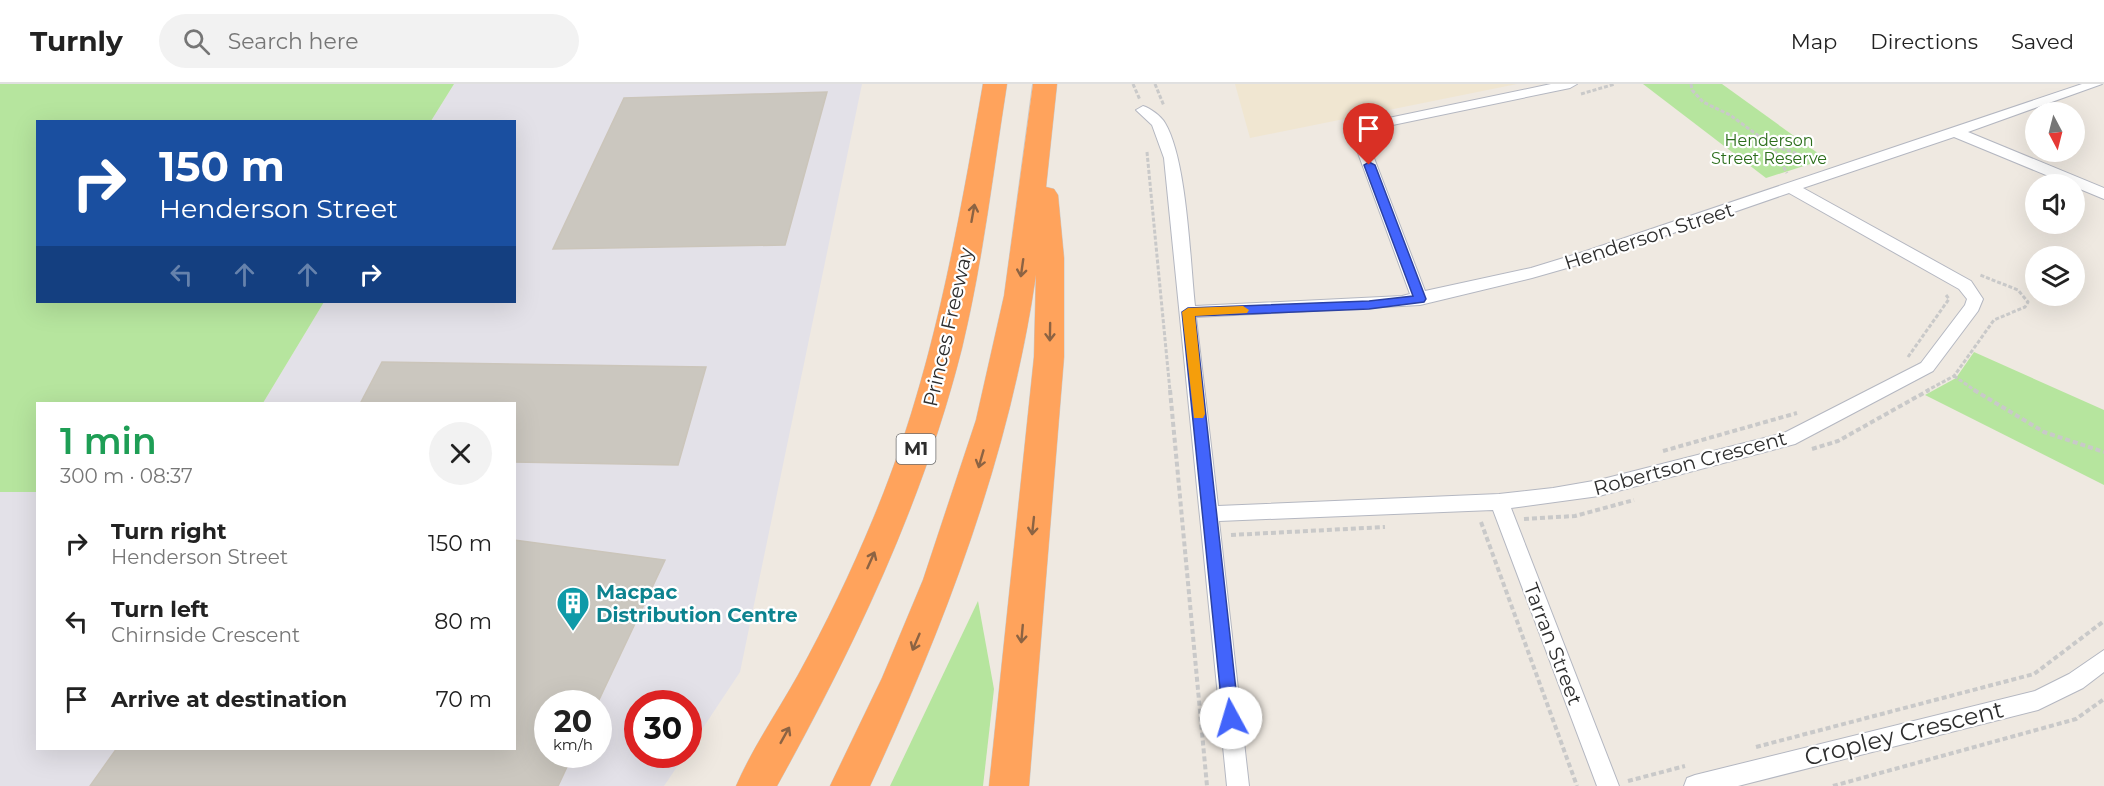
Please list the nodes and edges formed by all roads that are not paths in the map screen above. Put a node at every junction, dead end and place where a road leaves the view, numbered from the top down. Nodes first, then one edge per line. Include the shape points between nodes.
1 (995, 84) edge
2 (1045, 84) edge
3 (2095, 84) edge
4 (1570, 90) edge
5 (1143, 110) dead end
6 (1040, 127) junction
7 (1955, 132) junction
8 (1788, 178) junction
9 (2104, 194) edge
10 (1420, 299) junction
11 (1188, 312) junction
12 (1502, 511) junction
13 (1209, 514) junction
14 (2104, 659) edge
15 (756, 786) edge
16 (850, 786) edge
17 (1009, 786) edge
18 (1238, 786) edge
19 (1608, 786) edge
20 (1695, 786) edge

15 -> 1 highway, Princes Freeway / M1 via 853,600 919,440 956,307
2 - 6 highway
3 - 7 street, Henderson Street
4 - 10 street via 1379,124 1363,131 1362,145
5 - 11 street via 1158,123 1171,158
6 -> 16 highway via 1014,325 981,461 922,627
6 -> 17 highway via 1050,258 1049,357
7 - 8 street, Henderson Street
7 - 9 street
8 - 10 street, Henderson Street via 1563,265
8 - 12 street, Robertson Crescent via 1973,292 1972,307 1927,368 1789,439
10 - 11 street, Henderson Street via 1369,305
11 - 13 street
12 - 13 street, Robertson Crescent
12 - 19 street, Tarran Street
13 - 18 street
14 - 20 street, Cropley Crescent via 2076,681 2038,700

